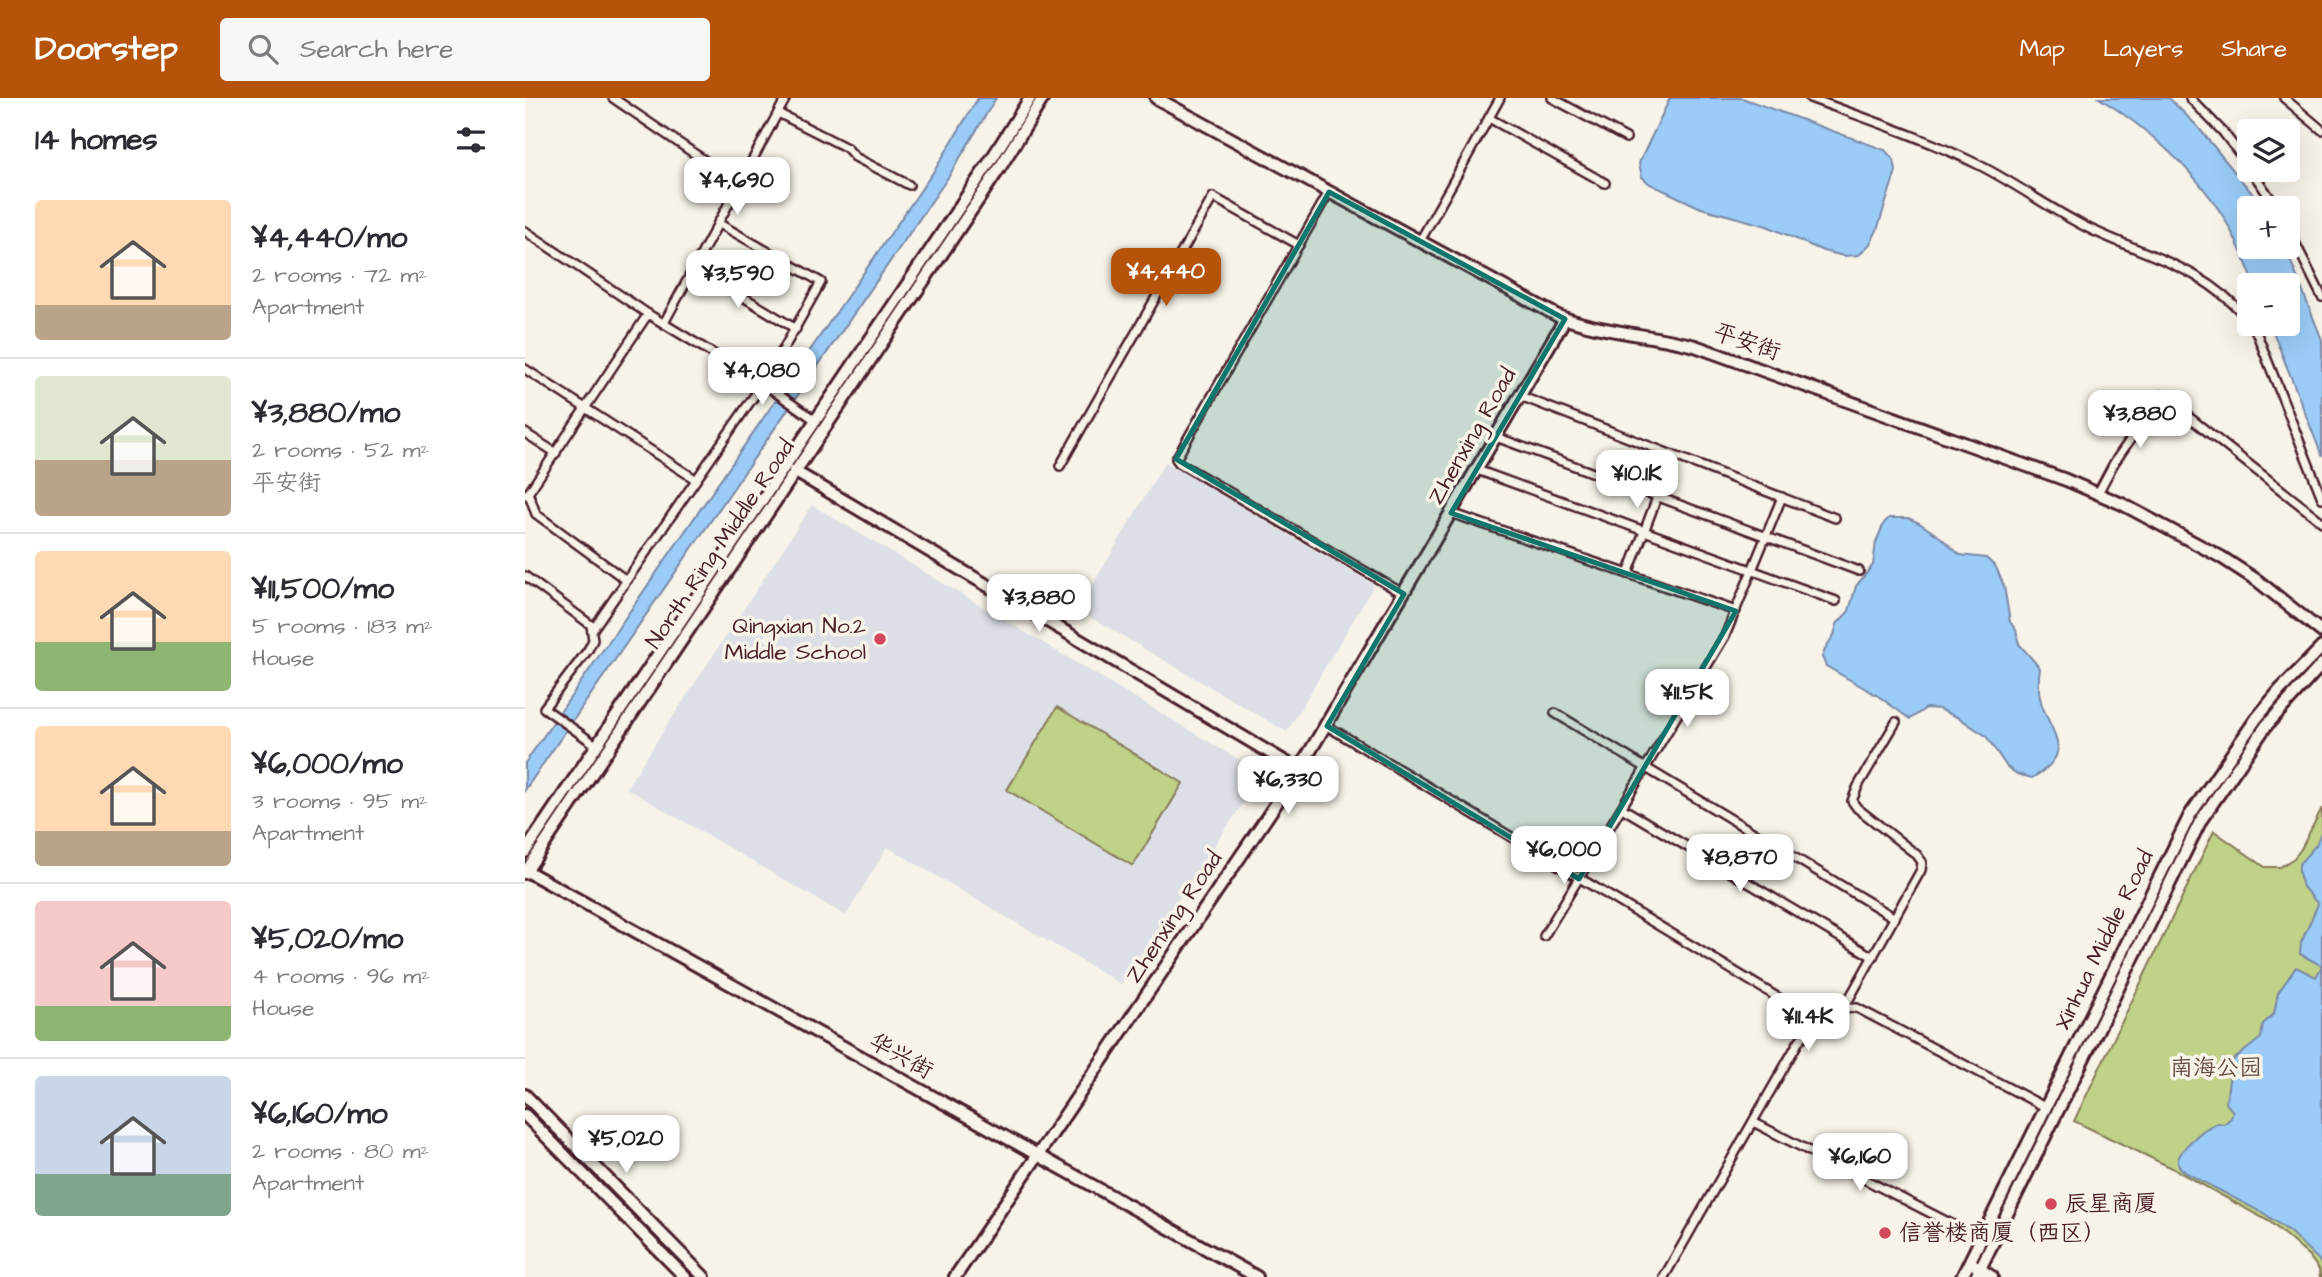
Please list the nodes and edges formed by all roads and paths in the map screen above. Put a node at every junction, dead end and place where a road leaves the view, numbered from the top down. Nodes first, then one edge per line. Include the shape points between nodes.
1 (614, 98) edge
2 (786, 98) edge
3 (1030, 98) edge
4 (1043, 98) edge
5 (1156, 98) edge
6 (1500, 98) edge
7 (1552, 98) edge
8 (1810, 98) edge
9 (2190, 98) edge
10 (2284, 98) edge
11 (778, 113) junction
12 (1489, 118) junction
13 (2322, 130) edge
14 (1626, 138) dead end
15 (2237, 151) edge
16 (1605, 183) dead end
17 (739, 184) junction
18 (909, 186) dead end
19 (1329, 192) junction
20 (718, 223) junction
21 (525, 231) edge
22 (1420, 241) junction
23 (1299, 245) junction
24 (2300, 252) edge
25 (694, 267) junction
26 (2322, 297) edge
27 (2237, 306) edge
28 (649, 314) junction
29 (1565, 319) junction
30 (664, 323) junction
31 (796, 329) junction
32 (2257, 336) edge
33 (525, 369) edge
34 (761, 383) junction
35 (1520, 396) junction
36 (585, 408) junction
37 (815, 420) junction
38 (525, 433) edge
39 (1496, 437) junction
40 (555, 453) junction
41 (1673, 455) junction
42 (1060, 466) dead end
43 (1477, 470) junction
44 (794, 471) junction
45 (695, 479) junction
46 (526, 494) edge
47 (2098, 494) junction
48 (1657, 497) junction
49 (1781, 497) junction
50 (2322, 498) edge
51 (1451, 513) junction
52 (1835, 518) dead end
53 (2322, 522) edge
54 (1644, 531) junction
55 (1766, 537) junction
56 (1752, 571) junction
57 (1859, 571) dead end
58 (1628, 574) junction
59 (525, 576) edge
60 (626, 580) junction
61 (1404, 594) junction
62 (1836, 601) dead end
63 (1736, 611) junction
64 (593, 629) junction
65 (2322, 632) edge
66 (2322, 647) edge
67 (2322, 664) edge
68 (1555, 713) dead end
69 (1896, 722) dead end
70 (1327, 726) junction
71 (596, 745) junction
72 (1299, 770) junction
73 (1646, 770) junction
74 (1622, 808) junction
75 (525, 852) edge
76 (525, 871) edge
77 (1579, 879) junction
78 (1895, 918) junction
79 (1544, 936) dead end
80 (1873, 957) junction
81 (1844, 1008) junction
82 (1817, 1021) junction
83 (525, 1095) edge
84 (2045, 1107) junction
85 (525, 1115) edge
86 (1752, 1122) junction
87 (1036, 1155) junction
88 (1981, 1239) junction
89 (1970, 1262) junction
90 (1978, 1273) edge
91 (685, 1277) edge
92 (704, 1277) edge
93 (955, 1277) edge
94 (1257, 1277) edge
95 (1664, 1277) edge
96 (1962, 1277) edge
97 (1992, 1277) edge

1 - 17 street
2 - 11 street
3 - 37 street, North Ring Middle Road
4 - 44 street, North Ring Middle Road
5 - 19 street, 平安街
6 - 12 street
7 - 14 street
8 - 27 street via 1981,166 2089,228 2179,265
9 - 15 street
10 - 13 street
11 - 17 street
11 - 18 street
12 - 16 street
12 - 22 street
17 - 20 street
19 - 22 street, 平安街
19 - 23 street
20 - 25 street
20 - 31 street via 821,282
21 - 28 street
22 - 29 street, 平安街
23 - 42 street via 1213,197
23 - 61 street via 1175,459
24 - 26 street
25 - 30 street
25 - 31 street
28 - 30 street
28 - 36 street
29 - 35 street, Zhenxing Road
29 - 47 street, 平安街 via 1695,346
30 - 34 street
31 - 34 street
32 - 50 street
33 - 36 street
34 - 37 street
34 - 45 street
35 - 39 street, Zhenxing Road
35 - 41 street
36 - 40 street
36 - 45 street
37 - 71 street, North Ring Middle Road
38 - 40 street
39 - 43 street, Zhenxing Road
39 - 48 street
40 - 46 street
41 - 48 street
41 - 49 street
43 - 51 street, Zhenxing Road
43 - 54 street
44 - 72 street
44 - 76 street, North Ring Middle Road
45 - 60 street
46 - 60 street via 536,514
47 - 53 street via 2161,395
47 - 65 street, 平安街 via 2239,567
48 - 54 street
48 - 55 street
49 - 52 street
49 - 55 street
51 - 58 street
51 - 61 street, Zhenxing Road
54 - 56 street
54 - 58 street
55 - 56 street
55 - 57 street
56 - 62 street
56 - 63 street
58 - 63 street
59 - 64 street
60 - 64 street
61 - 70 street, Zhenxing Road
63 - 73 street via 1714,657
64 - 71 street via 588,650 544,708
66 - 84 street, Xinhua Middle Road via 2256,719 2190,815
67 - 90 street, Xinhua Middle Road via 2266,726 2201,820
68 - 73 street
69 - 78 street via 1852,801 1922,862
70 - 72 street, Zhenxing Road
70 - 77 street
71 - 75 street, North Ring Middle Road
72 - 87 street, Zhenxing Road
73 - 74 street
73 - 78 street
74 - 77 street
74 - 80 street
76 - 87 street, 华兴街
77 - 79 street
77 - 82 street
78 - 80 street
80 - 81 street
81 - 82 street
81 - 84 street via 1857,1008
82 - 86 street via 1799,1041
83 - 92 street
84 - 88 street, Xinhua Middle Road
85 - 91 street
86 - 88 street
86 - 95 street
87 - 93 street, Zhenxing Road
87 - 94 street, 华兴街
88 - 89 street, Xinhua Middle Road
89 - 90 street
89 - 96 street, Xinhua Middle Road
90 - 97 street

